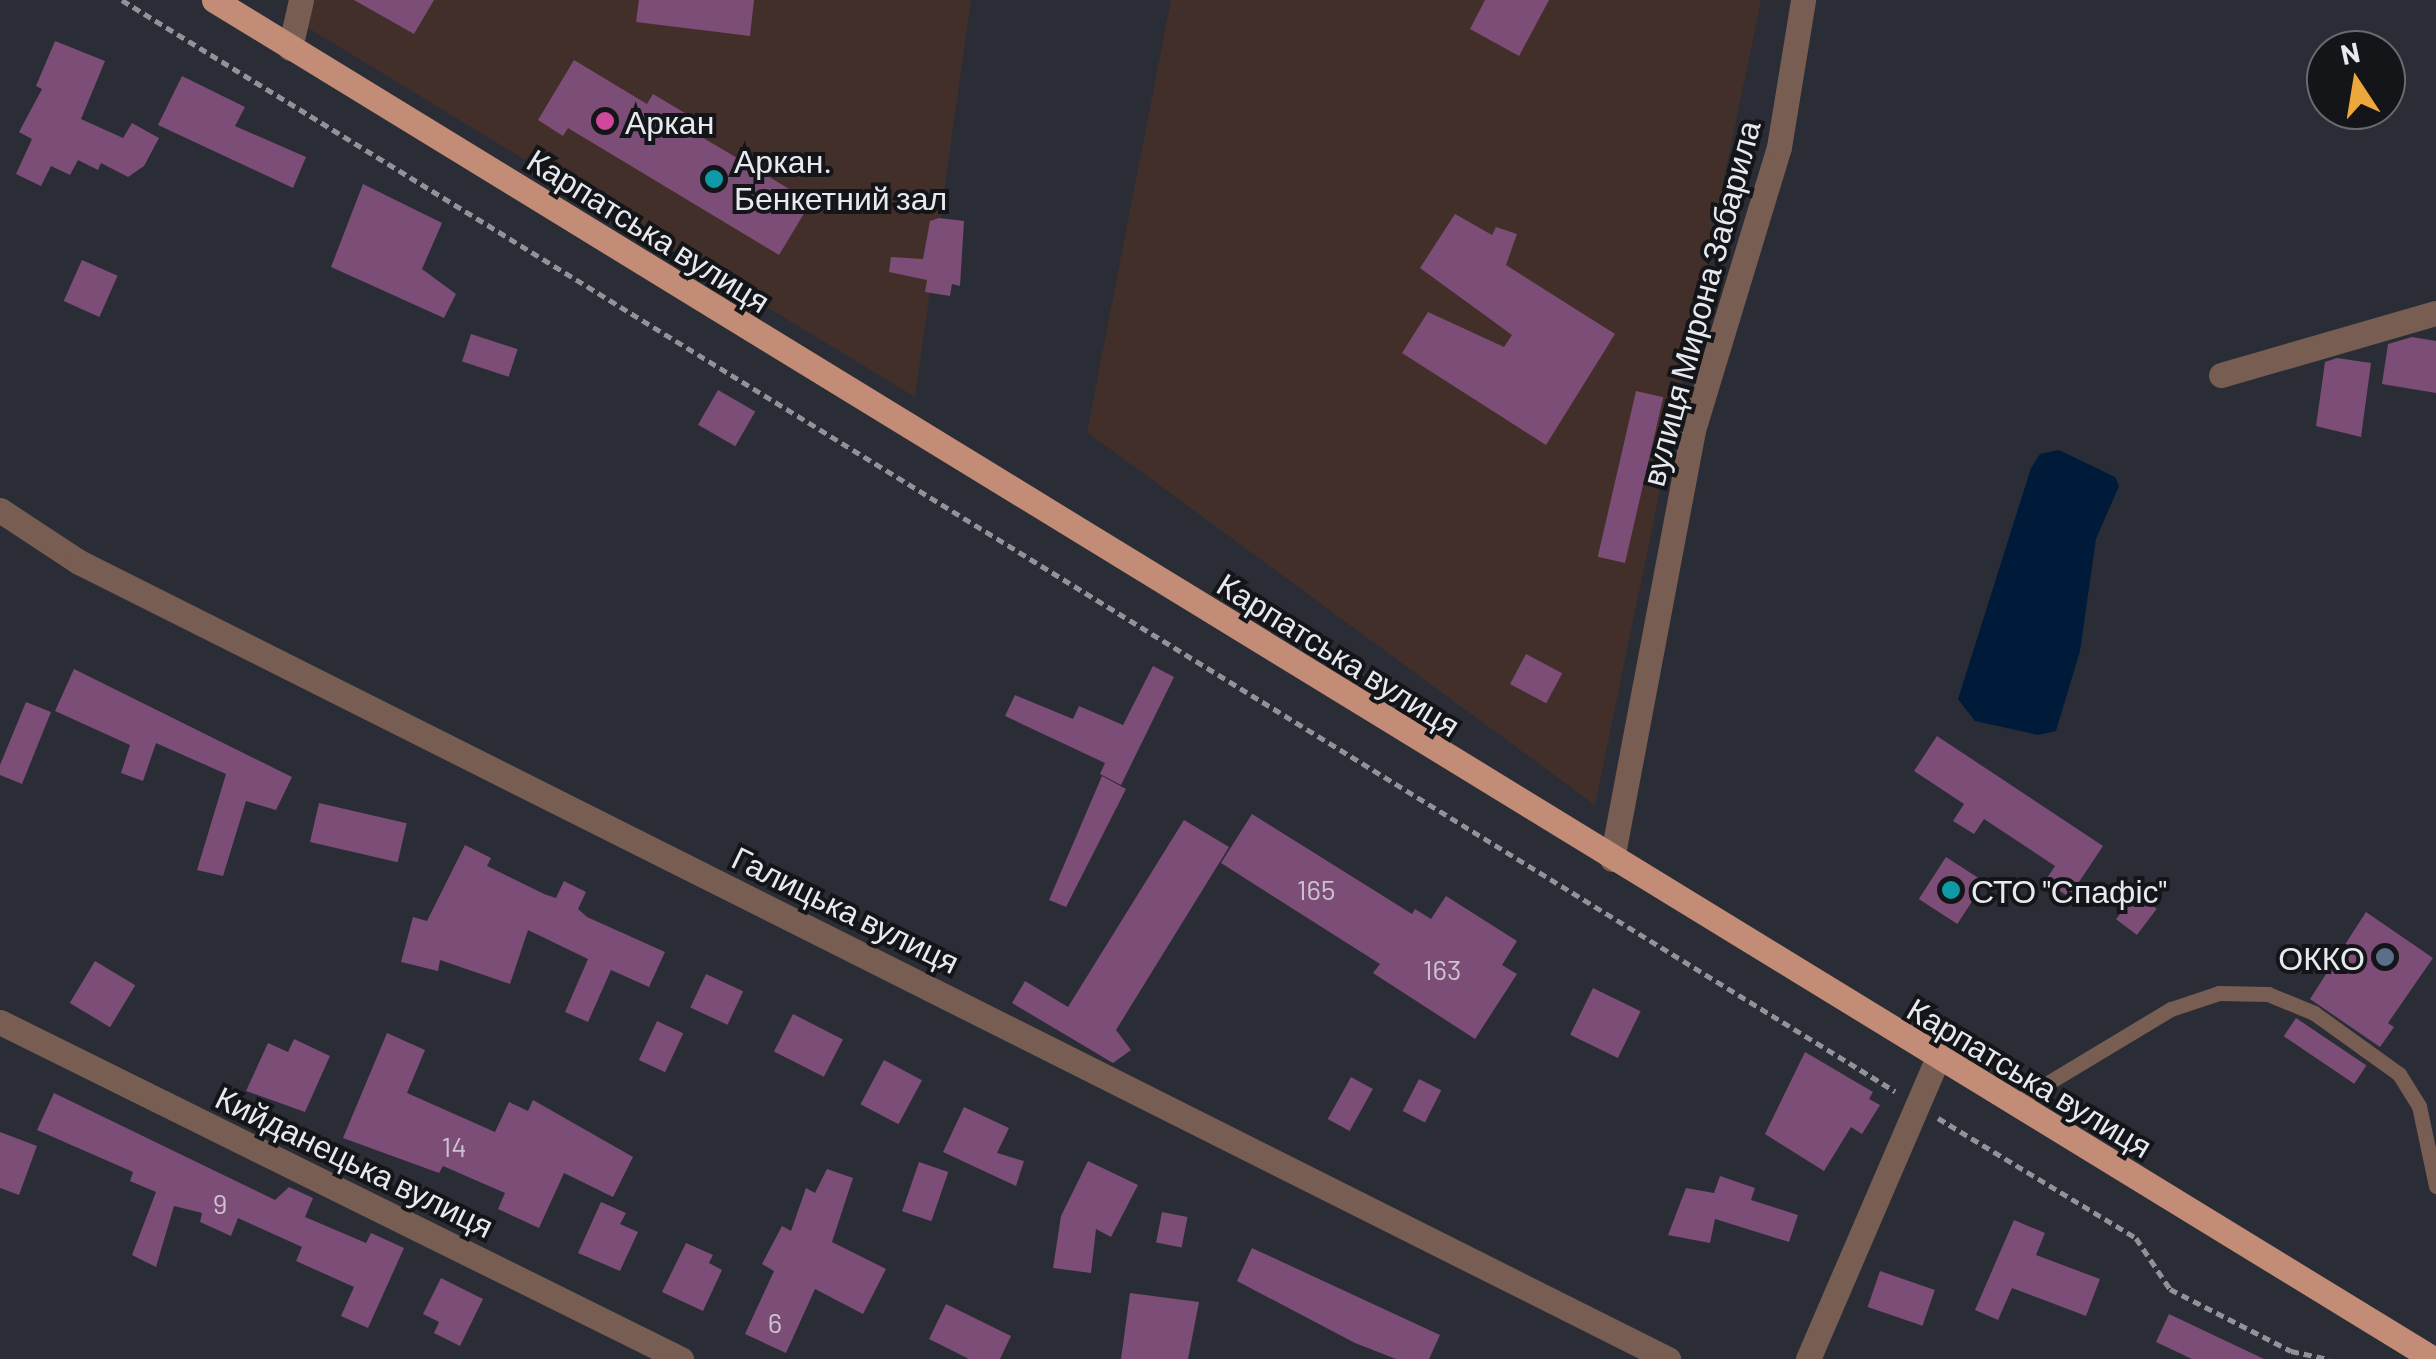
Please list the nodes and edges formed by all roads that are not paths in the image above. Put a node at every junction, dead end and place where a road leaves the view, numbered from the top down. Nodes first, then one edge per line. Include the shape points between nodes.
1 (214, 0) edge
2 (301, 0) edge
3 (1803, 0) edge
4 (290, 48) junction
5 (2436, 314) edge
6 (2222, 375) dead end
7 (0, 510) edge
8 (1612, 859) junction
9 (0, 1022) edge
10 (1937, 1060) junction
11 (2011, 1104) junction
12 (2436, 1186) edge
13 (680, 1359) edge
14 (1668, 1359) edge
15 (1808, 1359) edge
16 (2433, 1359) edge

1 - 4 main road, Карпатська вулиця
2 - 4 street
3 - 8 street, вулиця Мирона Забарила via 1780,147 1693,430
4 - 8 main road, Карпатська вулиця
5 - 6 street
7 - 14 street, Галицька вулиця via 96,570
8 - 10 main road, Карпатська вулиця
9 - 13 street, Кийданецька вулиця
10 - 11 main road, Карпатська вулиця
10 - 15 street
11 - 12 lane via 2171,1009 2219,992 2268,994 2314,1013 2399,1074 2419,1106
11 - 16 main road, Карпатська вулиця

